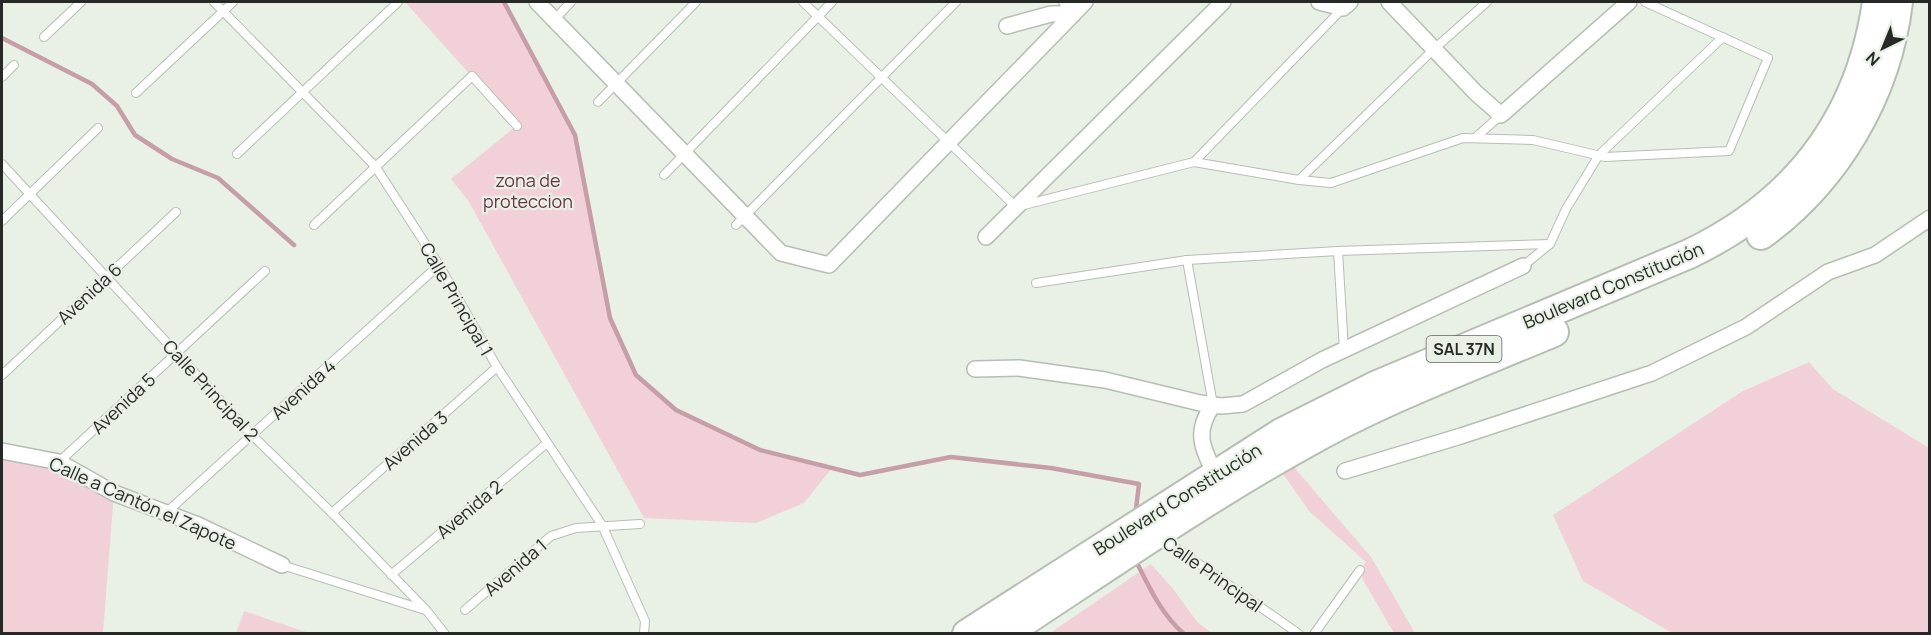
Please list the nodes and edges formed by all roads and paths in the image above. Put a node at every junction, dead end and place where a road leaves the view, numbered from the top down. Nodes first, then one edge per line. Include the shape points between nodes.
1 (81, 2) edge
2 (214, 2) edge
3 (233, 2) edge
4 (398, 2) edge
5 (537, 2) edge
6 (571, 2) edge
7 (696, 2) edge
8 (803, 2) edge
9 (831, 2) edge
10 (956, 2) edge
11 (1085, 2) edge
12 (1223, 2) edge
13 (1319, 2) edge
14 (1389, 2) edge
15 (1487, 2) edge
16 (1629, 2) edge
17 (1645, 2) edge
18 (1878, 2) edge
19 (1898, 2) edge
20 (1347, 5) edge
21 (1070, 8) edge
22 (223, 10) junction
23 (818, 16) junction
24 (555, 19) junction
25 (1007, 26) dead end
26 (44, 37) dead end
27 (1723, 37) junction
28 (1433, 50) junction
29 (14, 65) dead end
30 (2, 77) edge
31 (882, 77) junction
32 (616, 83) junction
33 (136, 93) dead end
34 (302, 93) junction
35 (598, 102) dead end
36 (1501, 115) junction
37 (517, 126) dead end
38 (98, 128) dead end
39 (1475, 138) junction
40 (948, 141) junction
41 (237, 154) dead end
42 (685, 154) junction
43 (1599, 155) junction
44 (1194, 162) junction
45 (2, 164) edge
46 (375, 166) junction
47 (664, 175) dead end
48 (1299, 180) junction
49 (29, 194) junction
50 (1016, 207) junction
51 (176, 212) dead end
52 (1929, 218) edge
53 (2, 221) edge
54 (741, 221) junction
55 (314, 225) dead end
56 (986, 237) dead end
57 (1550, 244) junction
58 (1338, 251) junction
59 (1187, 260) junction
60 (439, 265) junction
61 (1523, 266) joint
62 (265, 271) dead end
63 (106, 277) junction
64 (1036, 283) dead end
65 (1344, 350) junction
66 (176, 353) junction
67 (497, 367) junction
68 (975, 369) dead end
69 (2, 375) edge
70 (1214, 405) junction
71 (252, 435) junction
72 (547, 443) junction
73 (2, 451) edge
74 (59, 462) junction
75 (1345, 471) dead end
76 (1215, 474) junction
77 (166, 513) junction
78 (332, 513) junction
79 (640, 524) dead end
80 (602, 525) junction
81 (1157, 535) junction
82 (282, 565) joint
83 (1360, 570) dead end
84 (391, 575) junction
85 (465, 610) dead end
86 (427, 611) junction
87 (438, 625) junction
88 (1018, 629) edge
89 (435, 633) edge
90 (445, 633) edge
91 (644, 633) edge
92 (967, 633) edge
93 (1299, 633) edge
94 (1314, 633) edge

1 - 26 lane
2 - 22 lane, Calle Principal 1
3 - 22 lane
4 - 34 lane
5 - 24 street
6 - 24 lane
7 - 32 lane
8 - 23 lane
9 - 23 lane
10 - 31 lane
11 - 21 street
12 - 50 street
13 - 20 street
14 - 28 street
15 - 28 lane
16 - 36 street
17 - 27 lane
18 - 76 highway, Boulevard Constitución / SAL 37N via 1868,52 1839,120 1810,162 1754,217 1689,254 1365,391 1281,433
19 - 81 highway, Boulevard Constitución / SAL 37N via 1888,52 1863,118 1828,171 1765,232 1708,266 1370,411 1302,445
20 - 44 lane
21 - 25 street
21 - 40 street
22 - 33 lane
22 - 34 lane, Calle Principal 1
23 - 31 lane
23 - 42 lane
24 - 32 street
27 - 43 lane
27 - 43 lane via 1768,58 1729,151
28 - 36 street
28 - 48 lane
29 - 30 lane
31 - 40 lane
31 - 54 lane
32 - 35 lane
32 - 42 street
34 - 41 lane
34 - 46 lane, Calle Principal 1
36 - 39 lane
37 - 46 lane via 472,76
38 - 49 lane
39 - 43 lane via 1533,140
39 - 48 lane via 1463,138 1331,183
40 - 50 lane
40 - 54 street via 829,265 781,253
42 - 47 lane
42 - 54 street
43 - 57 lane via 1566,208
44 - 48 lane
44 - 50 lane
45 - 49 lane, Calle Principal 2
46 - 55 lane
46 - 60 lane, Calle Principal 1
49 - 53 lane
49 - 63 lane, Calle Principal 2
50 - 56 street
51 - 63 lane, Avenida 6
52 - 75 street via 1875,255 1828,272 1746,327 1652,373
57 - 58 lane
57 - 61 lane
58 - 59 lane
58 - 65 lane
59 - 64 lane
59 - 70 lane
60 - 67 lane, Calle Principal 1
60 - 71 lane, Avenida 4
61 - 65 street
62 - 66 lane, Avenida 5
63 - 66 lane, Calle Principal 2
63 - 69 lane, Avenida 6
65 - 70 street via 1243,404
66 - 71 lane, Calle Principal 2
66 - 74 lane, Avenida 5
67 - 72 lane, Calle Principal 1
67 - 78 lane, Avenida 3
68 - 70 street via 1018,368 1105,380
70 - 76 street via 1201,432 1203,449
71 - 77 lane, Avenida 4
71 - 78 lane, Calle Principal 2
72 - 80 lane, Calle Principal 1
72 - 84 lane, Avenida 2
73 - 74 street, Calle a Cantón el Zapote
74 - 77 street, Calle a Cantón el Zapote via 114,493
76 - 92 highway, Boulevard Constitución / SAL 37N
77 - 82 street, Calle a Cantón el Zapote
78 - 84 lane, Calle Principal 2
79 - 80 lane, Avenida 1
80 - 85 lane, Avenida 1 via 551,536
80 - 91 lane, Calle Principal 1 via 645,621
81 - 88 highway, Boulevard Constitución / SAL 37N
81 - 93 lane, Calle Principal
82 - 86 lane
83 - 94 lane
84 - 86 lane, Calle Principal 2
86 - 87 lane, Calle Principal 2
87 - 89 lane
87 - 90 lane, Calle Principal 2

